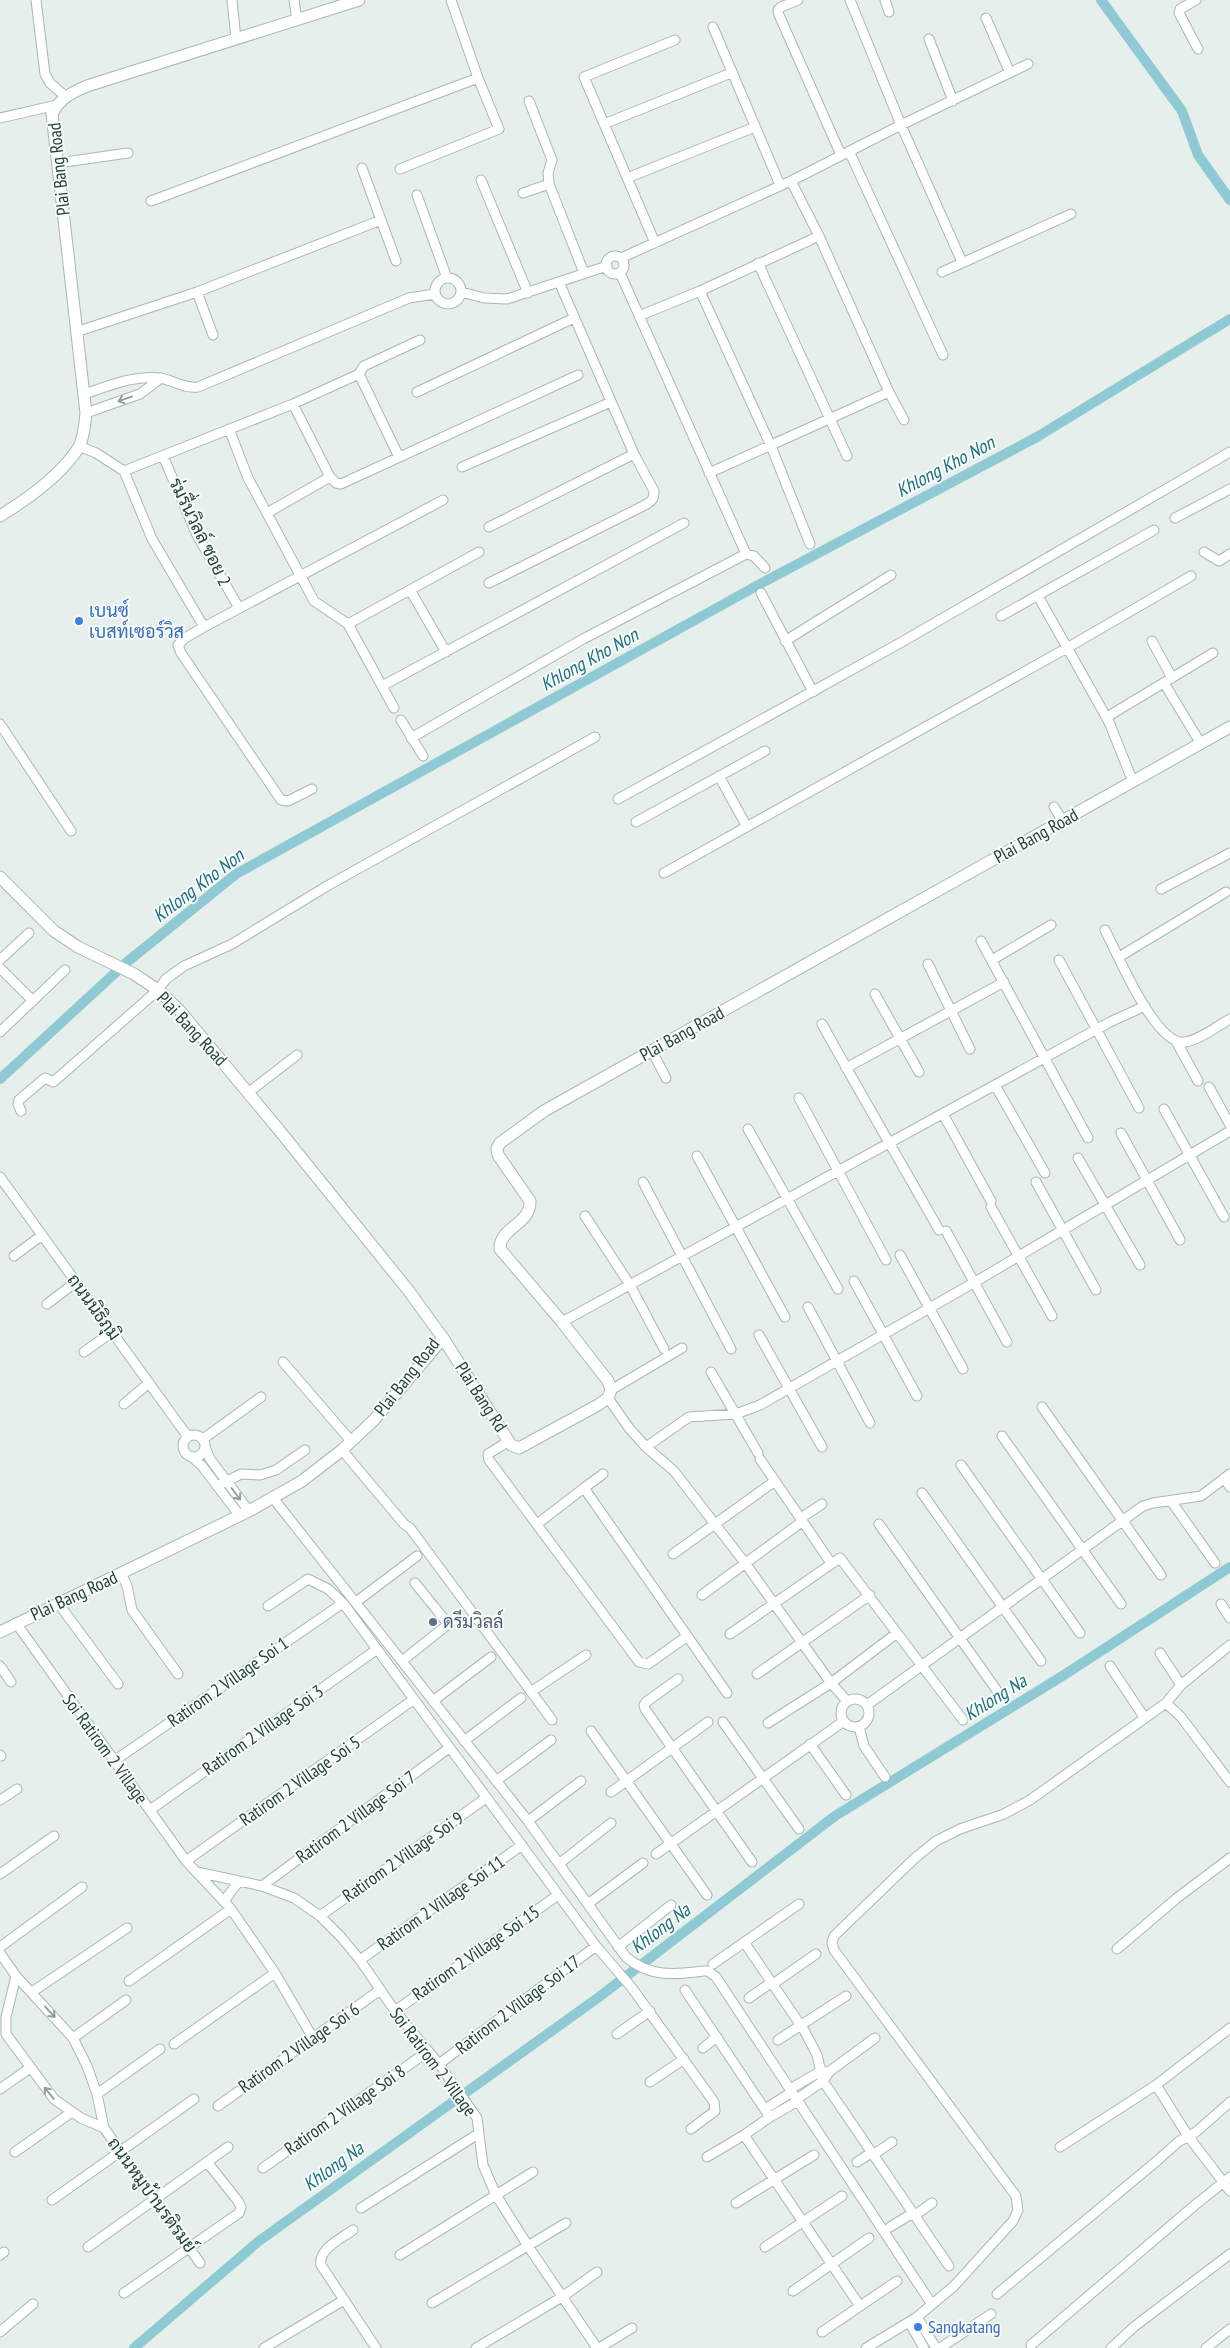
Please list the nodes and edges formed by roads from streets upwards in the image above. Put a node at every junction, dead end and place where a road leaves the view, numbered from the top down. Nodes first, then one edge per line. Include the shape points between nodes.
1 (36, 0) edge
2 (232, 0) edge
3 (294, 0) edge
4 (359, 0) edge
5 (451, 0) edge
6 (798, 0) edge
7 (850, 0) edge
8 (885, 0) edge
9 (1196, 0) edge
10 (889, 12) dead end
11 (986, 18) dead end
12 (297, 20) junction
13 (713, 27) dead end
14 (236, 39) junction
15 (929, 39) dead end
16 (675, 40) dead end
17 (1198, 49) dead end
18 (1028, 64) dead end
19 (731, 73) junction
20 (1010, 73) junction
21 (478, 78) junction
22 (61, 100) junction
23 (529, 101) dead end
24 (953, 101) junction
25 (1, 116) edge
26 (604, 124) junction
27 (901, 125) junction
28 (755, 126) junction
29 (128, 153) dead end
30 (845, 153) junction
31 (58, 163) junction
32 (362, 168) dead end
33 (400, 169) dead end
34 (627, 178) junction
35 (481, 180) dead end
36 (791, 180) junction
37 (549, 184) junction
38 (780, 185) junction
39 (523, 193) dead end
40 (417, 195) dead end
41 (151, 201) dead end
42 (1071, 214) dead end
43 (381, 220) junction
44 (820, 236) junction
45 (655, 242) junction
46 (621, 258) junction
47 (396, 261) dead end
48 (962, 262) junction
49 (758, 263) junction
50 (606, 266) junction
51 (942, 272) dead end
52 (584, 273) junction
53 (620, 273) junction
54 (447, 278) junction
55 (559, 282) junction
56 (700, 291) junction
57 (197, 292) junction
58 (461, 292) junction
59 (528, 293) junction
60 (435, 294) junction
61 (639, 316) junction
62 (574, 318) junction
63 (76, 332) junction
64 (213, 335) dead end
65 (420, 340) dead end
66 (943, 355) dead end
67 (359, 374) junction
68 (578, 375) dead end
69 (161, 378) junction
70 (417, 392) dead end
71 (889, 392) junction
72 (84, 394) junction
73 (611, 402) junction
74 (293, 404) junction
75 (86, 413) junction
76 (830, 418) junction
77 (904, 420) dead end
78 (229, 429) junction
79 (79, 446) junction
80 (771, 446) junction
81 (634, 454) junction
82 (1229, 455) edge
83 (163, 456) junction
84 (847, 456) dead end
85 (399, 457) junction
86 (462, 467) dead end
87 (124, 472) junction
88 (709, 473) junction
89 (330, 478) junction
90 (1230, 489) edge
91 (443, 500) dead end
92 (267, 513) junction
93 (0, 516) edge
94 (1175, 518) dead end
95 (684, 522) dead end
96 (489, 527) dead end
97 (1154, 530) dead end
98 (810, 544) dead end
99 (479, 552) dead end
100 (1204, 552) dead end
101 (746, 554) junction
102 (1230, 554) edge
103 (765, 568) dead end
104 (891, 575) dead end
105 (300, 576) junction
106 (1191, 576) dead end
107 (489, 583) dead end
108 (410, 590) junction
109 (761, 593) dead end
110 (1038, 596) junction
111 (239, 608) junction
112 (1002, 616) dead end
113 (348, 624) junction
114 (204, 626) junction
115 (785, 641) junction
116 (1152, 641) dead end
117 (1067, 648) junction
118 (446, 652) junction
119 (1213, 653) dead end
120 (1172, 678) junction
121 (1164, 684) junction
122 (382, 686) junction
123 (813, 692) junction
124 (394, 708) dead end
125 (1107, 718) junction
126 (401, 720) dead end
127 (0, 724) edge
128 (1230, 727) edge
129 (595, 737) dead end
130 (412, 738) junction
131 (1200, 744) junction
132 (765, 751) dead end
133 (423, 756) dead end
134 (719, 776) junction
135 (1133, 782) junction
136 (312, 789) dead end
137 (618, 799) dead end
138 (1054, 807) dead end
139 (1063, 821) junction
140 (636, 822) dead end
141 (747, 827) junction
142 (71, 831) dead end
143 (1230, 853) edge
144 (664, 873) dead end
145 (0, 877) edge
146 (1161, 889) dead end
147 (1226, 892) dead end
148 (1051, 925) dead end
149 (1105, 930) dead end
150 (30, 933) dead end
151 (981, 941) dead end
152 (1119, 957) junction
153 (0, 960) edge
154 (992, 960) junction
155 (1059, 960) dead end
156 (928, 964) dead end
157 (0, 968) edge
158 (65, 970) dead end
159 (1004, 982) junction
160 (158, 990) junction
161 (875, 994) dead end
162 (33, 1001) junction
163 (1145, 1006) junction
164 (951, 1011) junction
165 (1230, 1021) edge
166 (822, 1024) dead end
167 (1098, 1029) junction
168 (0, 1032) edge
169 (900, 1038) junction
170 (1176, 1042) junction
171 (970, 1049) dead end
172 (652, 1051) junction
173 (297, 1055) dead end
174 (1046, 1057) junction
175 (846, 1068) junction
176 (919, 1072) dead end
177 (666, 1078) dead end
178 (1198, 1081) dead end
179 (995, 1085) junction
180 (1209, 1087) dead end
181 (249, 1092) junction
182 (799, 1098) dead end
183 (1139, 1108) dead end
184 (1164, 1109) dead end
185 (21, 1111) dead end
186 (943, 1114) junction
187 (1230, 1125) edge
188 (748, 1129) dead end
189 (1230, 1131) edge
190 (1121, 1132) dead end
191 (1088, 1138) dead end
192 (890, 1143) junction
193 (1189, 1154) junction
194 (697, 1156) dead end
195 (1078, 1158) dead end
196 (839, 1170) junction
197 (1045, 1173) dead end
198 (1147, 1179) junction
199 (643, 1182) dead end
200 (1036, 1182) dead end
201 (2, 1184) edge
202 (787, 1199) junction
203 (1105, 1204) junction
204 (585, 1216) dead end
205 (1224, 1217) dead end
206 (736, 1227) junction
207 (1061, 1229) junction
208 (42, 1235) junction
209 (1180, 1240) dead end
210 (900, 1255) dead end
211 (1019, 1255) junction
212 (14, 1256) dead end
213 (682, 1256) junction
214 (886, 1260) dead end
215 (1140, 1265) dead end
216 (854, 1281) dead end
217 (76, 1282) junction
218 (975, 1282) junction
219 (630, 1285) junction
220 (838, 1289) dead end
221 (1096, 1290) dead end
222 (48, 1304) dead end
223 (808, 1307) dead end
224 (929, 1309) junction
225 (786, 1316) dead end
226 (1052, 1316) dead end
227 (562, 1322) junction
228 (112, 1332) junction
229 (759, 1335) dead end
230 (884, 1335) junction
231 (443, 1338) junction
232 (1007, 1342) dead end
233 (682, 1348) dead end
234 (664, 1349) dead end
235 (731, 1349) dead end
236 (84, 1352) dead end
237 (837, 1360) junction
238 (283, 1362) dead end
239 (963, 1369) dead end
240 (711, 1372) dead end
241 (149, 1383) junction
242 (787, 1389) junction
243 (609, 1394) junction
244 (917, 1396) dead end
245 (261, 1397) dead end
246 (124, 1404) dead end
247 (1042, 1407) dead end
248 (736, 1414) junction
249 (870, 1423) dead end
250 (1002, 1436) dead end
251 (188, 1437) junction
252 (351, 1441) junction
253 (509, 1441) junction
254 (204, 1443) junction
255 (646, 1447) junction
256 (822, 1448) dead end
257 (305, 1450) dead end
258 (342, 1450) junction
259 (192, 1457) junction
260 (961, 1465) dead end
261 (603, 1474) dead end
262 (1227, 1476) edge
263 (225, 1480) junction
264 (775, 1481) junction
265 (217, 1486) junction
266 (1230, 1487) edge
267 (584, 1488) junction
268 (922, 1493) dead end
269 (273, 1498) junction
270 (1171, 1501) junction
271 (822, 1504) dead end
272 (244, 1514) junction
273 (802, 1520) junction
274 (1122, 1520) junction
275 (715, 1523) junction
276 (537, 1524) junction
277 (879, 1524) dead end
278 (1082, 1549) junction
279 (673, 1554) dead end
280 (417, 1556) dead end
281 (745, 1562) junction
282 (832, 1563) junction
283 (1215, 1563) dead end
284 (121, 1573) junction
285 (1161, 1575) dead end
286 (1041, 1578) junction
287 (415, 1583) dead end
288 (702, 1595) dead end
289 (870, 1595) junction
290 (356, 1602) junction
291 (774, 1602) junction
292 (58, 1603) junction
293 (343, 1603) junction
294 (1121, 1604) dead end
295 (1221, 1604) dead end
296 (268, 1606) dead end
297 (1002, 1606) junction
298 (1230, 1618) edge
299 (16, 1623) junction
300 (1, 1629) edge
301 (897, 1633) junction
302 (1080, 1633) dead end
303 (730, 1634) dead end
304 (686, 1636) junction
305 (959, 1637) junction
306 (804, 1643) junction
307 (1230, 1645) edge
308 (376, 1650) junction
309 (1160, 1653) dead end
310 (586, 1655) dead end
311 (491, 1658) dead end
312 (402, 1661) junction
313 (1041, 1661) dead end
314 (922, 1665) junction
315 (0, 1666) edge
316 (1110, 1666) dead end
317 (178, 1674) dead end
318 (757, 1674) dead end
319 (678, 1679) dead end
320 (11, 1682) dead end
321 (831, 1682) junction
322 (118, 1684) dead end
323 (1181, 1685) junction
324 (532, 1691) junction
325 (998, 1692) dead end
326 (727, 1693) dead end
327 (520, 1698) dead end
328 (413, 1700) junction
329 (433, 1701) junction
330 (847, 1702) junction
331 (1166, 1703) junction
332 (867, 1705) junction
333 (1144, 1717) junction
334 (552, 1720) dead end
335 (963, 1720) dead end
336 (708, 1722) dead end
337 (723, 1722) dead end
338 (844, 1722) junction
339 (768, 1724) dead end
340 (858, 1727) junction
341 (591, 1731) dead end
342 (551, 1740) dead end
343 (464, 1741) junction
344 (810, 1744) junction
345 (449, 1748) junction
346 (671, 1749) junction
347 (114, 1761) junction
348 (885, 1777) dead end
349 (763, 1778) junction
350 (581, 1781) dead end
351 (626, 1781) junction
352 (496, 1782) junction
353 (1230, 1782) edge
354 (16, 1789) dead end
355 (611, 1792) dead end
356 (846, 1795) dead end
357 (486, 1798) junction
358 (0, 1800) edge
359 (150, 1810) junction
360 (716, 1812) junction
361 (528, 1821) junction
362 (611, 1823) dead end
363 (799, 1829) dead end
364 (54, 1836) dead end
365 (671, 1844) junction
366 (522, 1845) junction
367 (656, 1854) dead end
368 (1230, 1858) edge
369 (186, 1861) junction
370 (560, 1862) junction
371 (752, 1862) dead end
372 (643, 1863) dead end
373 (197, 1872) junction
374 (0, 1874) edge
375 (239, 1880) junction
376 (262, 1886) junction
377 (82, 1887) dead end
378 (558, 1895) junction
379 (707, 1895) dead end
380 (224, 1901) junction
381 (589, 1903) junction
382 (799, 1904) dead end
383 (671, 1905) dead end
384 (230, 1909) junction
385 (320, 1916) junction
386 (127, 1928) dead end
387 (744, 1942) junction
388 (596, 1946) junction
389 (0, 1947) edge
390 (618, 1947) junction
391 (1117, 1949) dead end
392 (0, 1953) edge
393 (816, 1954) dead end
394 (360, 1960) junction
395 (713, 1964) dead end
396 (275, 1973) junction
397 (16, 1976) junction
398 (129, 1981) dead end
399 (773, 1983) junction
400 (380, 1990) junction
401 (685, 1990) dead end
402 (32, 1992) junction
403 (846, 1996) dead end
404 (749, 1998) dead end
405 (126, 2000) dead end
406 (395, 2011) junction
407 (650, 2012) junction
408 (3, 2019) edge
409 (801, 2025) junction
410 (1230, 2028) edge
411 (617, 2034) dead end
412 (717, 2037) junction
413 (72, 2038) junction
414 (313, 2038) junction
415 (875, 2038) dead end
416 (778, 2040) dead end
417 (174, 2044) dead end
418 (703, 2048) dead end
419 (160, 2049) dead end
420 (427, 2052) junction
421 (684, 2059) junction
422 (30, 2068) junction
423 (441, 2068) junction
424 (825, 2071) junction
425 (823, 2081) junction
426 (650, 2082) dead end
427 (1156, 2084) junction
428 (0, 2090) edge
429 (97, 2094) junction
430 (794, 2095) junction
431 (194, 2098) dead end
432 (1230, 2102) edge
433 (218, 2106) dead end
434 (72, 2112) junction
435 (767, 2113) junction
436 (104, 2128) junction
437 (690, 2129) dead end
438 (478, 2134) junction
439 (744, 2135) junction
440 (1188, 2136) junction
441 (892, 2142) dead end
442 (228, 2147) dead end
443 (1060, 2147) dead end
444 (121, 2151) junction
445 (16, 2152) dead end
446 (872, 2154) junction
447 (814, 2155) dead end
448 (707, 2157) dead end
449 (207, 2162) junction
450 (857, 2162) dead end
451 (262, 2168) dead end
452 (533, 2172) dead end
453 (775, 2178) junction
454 (1227, 2179) edge
455 (1230, 2191) edge
456 (496, 2195) junction
457 (842, 2196) dead end
458 (154, 2199) junction
459 (52, 2200) dead end
460 (736, 2203) dead end
461 (932, 2203) dead end
462 (362, 2208) dead end
463 (914, 2214) junction
464 (804, 2221) junction
465 (566, 2223) dead end
466 (890, 2227) dead end
467 (353, 2230) dead end
468 (869, 2238) dead end
469 (528, 2246) junction
470 (88, 2247) dead end
471 (188, 2247) junction
472 (765, 2247) dead end
473 (1230, 2254) edge
474 (400, 2255) dead end
475 (200, 2263) dead end
476 (833, 2265) junction
477 (949, 2266) dead end
478 (598, 2272) dead end
479 (897, 2281) dead end
480 (793, 2291) dead end
481 (124, 2293) dead end
482 (996, 2294) dead end
483 (562, 2297) junction
484 (344, 2300) junction
485 (432, 2303) dead end
486 (932, 2303) junction
487 (33, 2304) dead end
488 (860, 2306) junction
489 (991, 2314) dead end
490 (913, 2319) junction
491 (632, 2328) dead end
492 (1230, 2329) edge
493 (0, 2332) edge
494 (822, 2332) dead end
495 (1030, 2345) dead end
496 (264, 2348) edge
497 (376, 2348) edge
498 (476, 2348) edge
499 (598, 2348) edge
500 (866, 2348) edge
501 (924, 2348) edge
502 (936, 2348) edge
503 (940, 2348) edge
504 (1112, 2348) edge
505 (1206, 2348) edge

1 - 22 street via 45,74
2 - 14 street
3 - 12 street
4 - 12 street, Plai Bang Road
5 - 21 street
6 - 30 street via 781,7 779,15
7 - 27 street
8 - 10 street
9 - 17 street via 1180,9 1179,14
11 - 20 street
12 - 14 street, Plai Bang Road
13 - 19 street
14 - 22 street, Plai Bang Road via 86,86
15 - 24 street
16 - 26 street via 584,77
18 - 20 street
19 - 26 street
19 - 28 street
20 - 24 street
21 - 33 street via 499,129
21 - 41 street
22 - 25 street
22 - 31 street, Plai Bang Road via 52,114
23 - 37 street via 552,160
24 - 27 street
26 - 34 street
27 - 30 street
27 - 48 street
28 - 34 street
28 - 38 street
29 - 31 street
30 - 36 street
30 - 66 street
31 - 63 street, Plai Bang Road
32 - 43 street
34 - 45 street
35 - 59 street
36 - 38 street
36 - 44 street
37 - 39 street
37 - 52 street
38 - 45 street
40 - 54 street
42 - 48 street
43 - 47 street
43 - 57 street
44 - 49 street
44 - 71 street
45 - 46 street
46 - 50 street via 611,257
46 - 53 street via 624,264
48 - 51 street
49 - 56 street
49 - 76 street
50 - 52 street
50 - 53 street via 613,274
52 - 55 street
53 - 61 street
54 - 58 street via 456,280
54 - 60 street via 436,285
55 - 59 street
55 - 62 street
56 - 61 street
56 - 80 street
57 - 63 street
57 - 64 street
58 - 59 street via 507,299
58 - 60 street via 457,300 449,304 440,302
60 - 69 street via 408,298 198,386 189,387
61 - 88 street
62 - 70 street
62 - 73 street
63 - 72 street, Plai Bang Road
65 - 67 street via 364,366
67 - 74 street
67 - 85 street
68 - 85 street
69 - 72 street via 133,378
69 -> 75 street via 140,394
71 - 76 street
71 - 77 street
72 - 75 street, Plai Bang Road
73 - 81 street
73 - 86 street
74 - 78 street
74 - 89 street
75 - 79 street, Plai Bang Road
76 - 80 street
76 - 84 street
78 - 83 street
78 - 92 street via 248,478
79 - 87 street
79 - 93 street, Plai Bang Road via 43,485
80 - 88 street
80 - 98 street
81 - 96 street
81 - 107 street via 654,491 653,500
82 - 123 street
83 - 87 street
83 - 111 street, ร่มรื่นวิลล์ ซอย 2 via 197,535
85 - 89 street via 341,484
87 - 114 street via 152,539
88 - 101 street
89 - 92 street
90 - 94 street
91 - 105 street
92 - 105 street
95 - 118 street
97 - 110 street
99 - 108 street
100 - 102 street via 1219,560
101 - 103 street via 754,556
101 - 130 street via 583,639
104 - 115 street
105 - 111 street
105 - 113 street via 314,601
106 - 117 street
108 - 113 street
108 - 118 street
109 - 115 street
110 - 112 street
110 - 117 street
111 - 114 street
113 - 122 street
114 - 136 street via 180,642 178,648 181,653 281,800 288,802
115 - 123 street
116 - 120 street
117 - 125 street
117 - 141 street
118 - 122 street
119 - 120 street
120 - 121 street
121 - 125 street
121 - 131 street
122 - 124 street
123 - 137 street
125 - 135 street
126 - 130 street
127 - 142 street
128 - 131 street, Plai Bang Road
129 - 160 street via 328,886 232,944 184,966 166,979
130 - 133 street
131 - 135 street, Plai Bang Road
132 - 134 street
134 - 140 street
134 - 141 street
135 - 139 street, Plai Bang Road
138 - 139 street
139 - 172 street, Plai Bang Road
141 - 144 street
143 - 146 street
145 - 160 street, Plai Bang Road via 54,931
147 - 152 street
148 - 154 street
149 - 152 street
150 - 153 street
151 - 154 street
152 - 163 street
154 - 159 street
155 - 167 street
156 - 164 street
157 - 162 street
158 - 162 street
159 - 164 street
159 - 174 street
160 - 181 street, Plai Bang Road
160 - 185 street via 56,1080 45,1078 19,1100
161 - 169 street
162 - 168 street
163 - 167 street
163 - 170 street via 1150,1017
164 - 169 street
164 - 171 street
165 - 170 street via 1185,1042
166 - 175 street
167 - 174 street
167 - 183 street
169 - 175 street
169 - 176 street
170 - 178 street
172 - 177 street
172 - 227 street, Plai Bang Road via 544,1111 508,1136 497,1148 498,1155 530,1201 527,1215 504,1235 500,1249
173 - 181 street
174 - 179 street
174 - 191 street
175 - 192 street
179 - 186 street
179 - 197 street
180 - 187 street
181 - 231 street, Plai Bang Road
182 - 196 street
184 - 193 street
186 - 192 street
186 - 211 street
188 - 202 street
189 - 193 street
190 - 198 street
192 - 196 street
192 - 218 street
193 - 198 street
193 - 205 street
194 - 206 street
195 - 203 street
196 - 202 street
196 - 214 street
198 - 203 street
198 - 209 street
199 - 213 street
200 - 207 street
201 - 208 street, ถนนนิธิภุมิ
202 - 206 street
202 - 220 street
203 - 207 street
203 - 215 street
204 - 219 street
206 - 213 street
206 - 225 street
207 - 211 street
207 - 221 street
208 - 212 street
208 - 217 street, ถนนนิธิภุมิ
210 - 224 street
211 - 218 street
211 - 226 street
213 - 219 street
213 - 235 street
216 - 230 street
217 - 222 street
217 - 228 street, ถนนนิธิภุมิ
218 - 224 street
218 - 232 street
219 - 227 street
219 - 234 street
223 - 237 street
224 - 230 street
224 - 239 street
227 - 243 street, Plai Bang Road via 608,1381
228 - 236 street
228 - 241 street, ถนนนิธิภุมิ
229 - 242 street
230 - 237 street
230 - 244 street
231 - 252 street, Plai Bang Road via 386,1407
231 - 253 street, Plai Bang Rd
233 - 243 street
237 - 242 street
237 - 249 street
238 - 252 street
240 - 248 street
241 - 246 street
241 - 251 street, ถนนนิธิภุมิ
242 - 248 street
242 - 256 street
243 - 253 street via 524,1447 516,1448
243 - 255 street via 629,1428
245 - 254 street
247 - 274 street
248 - 255 street via 689,1417
248 - 264 street
250 - 278 street
251 - 254 street via 196,1435
251 - 259 street via 184,1449
252 - 258 street, Plai Bang Road
253 - 276 street via 487,1456
254 - 259 street via 201,1455
254 - 263 street via 210,1459
255 - 275 street via 674,1471
257 - 263 street via 276,1470 260,1475 241,1474
258 - 269 street, Plai Bang Road via 302,1481
258 - 324 street via 410,1528
259 - 265 street
260 - 286 street
261 - 267 street
262 - 266 street
262 - 270 street via 1201,1496
263 - 265 street
263 -> 272 street
264 - 273 street
264 - 275 street
265 - 272 street
267 - 276 street
267 - 304 street
268 - 297 street
269 - 272 street, Plai Bang Road
269 - 290 street
270 - 274 street via 1143,1506
270 - 283 street
271 - 273 street
272 - 284 street, Plai Bang Road
273 - 281 street
273 - 282 street
274 - 278 street
274 - 285 street
275 - 279 street
275 - 281 street
276 - 304 street via 639,1662 648,1664
277 - 305 street
278 - 286 street
278 - 294 street
280 - 290 street
281 - 288 street
281 - 291 street
282 - 289 street via 842,1559
282 - 291 street
284 - 292 street, Plai Bang Road
284 - 317 street via 132,1610
286 - 297 street
286 - 302 street
287 - 312 street via 453,1621
289 - 301 street
289 - 306 street
290 - 312 street
291 - 303 street
291 - 306 street
292 - 299 street, Plai Bang Road
292 - 322 street
293 - 296 street via 328,1589 308,1579
293 - 308 street
293 - 347 street, Ratirom 2 Village Soi 1
295 - 298 street
297 - 305 street
297 - 313 street
299 - 300 street, Plai Bang Road
299 - 347 street, Soi Ratirom 2 Village
301 - 314 street
301 - 321 street
304 - 326 street
305 - 314 street
305 - 325 street
306 - 318 street
306 - 321 street
307 - 323 street
308 - 328 street
308 - 359 street, Ratirom 2 Village Soi 3
309 - 323 street
310 - 324 street
311 - 329 street
312 - 329 street
314 - 332 street
314 - 335 street
315 - 320 street
316 - 333 street
319 - 346 street via 644,1705
321 - 330 street
321 - 339 street
323 - 331 street
324 - 334 street
327 - 343 street
328 - 345 street
328 - 369 street, Ratirom 2 Village Soi 5
329 - 343 street
330 - 332 street via 858,1699
330 - 338 street via 841,1711
331 - 333 street
331 - 353 street
332 - 340 street via 868,1721
333 - 486 street via 1030,1800 936,1842 834,1936 834,1950 1016,2196 1018,2210 1013,2221 959,2280
336 - 346 street
337 - 349 street
338 - 340 street
338 - 344 street
340 - 348 street via 864,1746
341 - 351 street
342 - 352 street
343 - 352 street
344 - 349 street
344 - 356 street
345 - 357 street
345 - 376 street, Ratirom 2 Village Soi 7
346 - 351 street
346 - 360 street
347 - 359 street, Soi Ratirom 2 Village
349 - 360 street
349 - 363 street
350 - 361 street
351 - 355 street
351 - 365 street
352 - 361 street
354 - 358 street
357 - 366 street
357 - 385 street, Ratirom 2 Village Soi 9
359 - 369 street, Soi Ratirom 2 Village
360 - 365 street
360 - 371 street
361 - 370 street
362 - 370 street
364 - 374 street
365 - 367 street
365 - 379 street
366 - 378 street
366 - 394 street, Ratirom 2 Village Soi 11
368 - 391 street
369 - 373 street, Soi Ratirom 2 Village
370 - 381 street
372 - 381 street
373 - 375 street, Soi Ratirom 2 Village
373 - 380 street, Soi Ratirom 2 Village
375 - 376 street, Soi Ratirom 2 Village
375 - 380 street
376 - 385 street, Soi Ratirom 2 Village via 294,1898
377 - 389 street
378 - 388 street
378 - 406 street, Ratirom 2 Village Soi 15
380 - 384 street, Soi Ratirom 2 Village
381 - 390 street
382 - 387 street
383 - 390 street
384 - 396 street, Soi Ratirom 2 Village
384 - 398 street
385 - 394 street, Soi Ratirom 2 Village
386 - 402 street
387 - 395 street
387 - 399 street
388 - 407 street
388 - 423 street, Ratirom 2 Village Soi 17
390 - 430 street via 637,1966 651,1972 671,1975 704,1971 716,1978
392 - 397 street, ถนนหมูบ้านรติรมย์
393 - 399 street
394 - 400 street, Soi Ratirom 2 Village
396 - 414 street, Soi Ratirom 2 Village
396 - 417 street
397 - 402 street, ถนนหมูบ้านรติรมย์
397 - 408 street, ถนนหมูบ้านรติรมย์
399 - 404 street
399 - 409 street
400 - 406 street, Soi Ratirom 2 Village
400 - 414 street, Ratirom 2 Village Soi 6
401 - 412 street
402 -> 413 street, ถนนหมูบ้านรติรมย์
403 - 409 street
405 - 413 street
406 - 420 street, Soi Ratirom 2 Village
407 - 411 street
407 - 421 street
408 - 422 street, ถนนหมูบ้านรติรมย์ via 6,2034
409 - 416 street
409 - 424 street
410 - 427 street
412 - 418 street
412 - 435 street
413 - 429 street, ถนนหมูบ้านรติรมย์
414 - 433 street, Ratirom 2 Village Soi 6
415 - 424 street
419 - 429 street
420 - 423 street, Soi Ratirom 2 Village
420 - 451 street, Ratirom 2 Village Soi 8
421 - 426 street
421 - 437 street via 716,2107
422 - 428 street
434 -> 422 street, ถนนหมูบ้านรติรมย์ via 54,2099
423 - 438 street, Soi Ratirom 2 Village via 477,2118
424 - 425 street
424 - 430 street
425 - 430 street
425 - 446 street
427 - 440 street
427 - 443 street
429 - 436 street, ถนนหมูบ้านรติรมย์
430 - 435 street
430 - 486 street
431 - 444 street
432 - 440 street
434 - 436 street, ถนนหมูบ้านรติรมย์
434 - 445 street
435 - 439 street
436 - 444 street, ถนนหมูบ้านรติรมย์
438 - 456 street, Soi Ratirom 2 Village via 483,2164
438 - 462 street
439 - 448 street
439 - 453 street
440 - 454 street
440 - 482 street
441 - 446 street
442 - 449 street
444 - 458 street, ถนนหมูบ้านรติรมย์
444 - 459 street
446 - 450 street
446 - 463 street
447 - 453 street
449 - 458 street
449 - 471 street via 241,2207 238,2213
452 - 456 street
453 - 460 street
453 - 464 street
454 - 455 street
454 - 495 street
456 - 469 street, Soi Ratirom 2 Village
456 - 474 street
457 - 464 street
458 - 470 street
458 - 471 street, ถนนหมูบ้านรติรมย์
461 - 463 street
463 - 466 street
463 - 477 street
464 - 472 street
464 - 476 street
465 - 469 street
467 - 484 street via 324,2252 320,2260
468 - 476 street
469 - 483 street, Soi Ratirom 2 Village
469 - 485 street
471 - 475 street, ถนนหมูบ้านรติรมย์
471 - 481 street
473 - 504 street via 1135,2326
476 - 480 street
476 - 488 street
478 - 483 street
479 - 488 street
483 - 498 street
483 - 499 street, Soi Ratirom 2 Village
484 - 496 street
484 - 497 street
486 - 490 street
487 - 493 street
488 - 494 street
489 - 503 street
490 - 500 street
490 - 501 street
490 - 502 street
491 - 499 street
492 - 505 street

